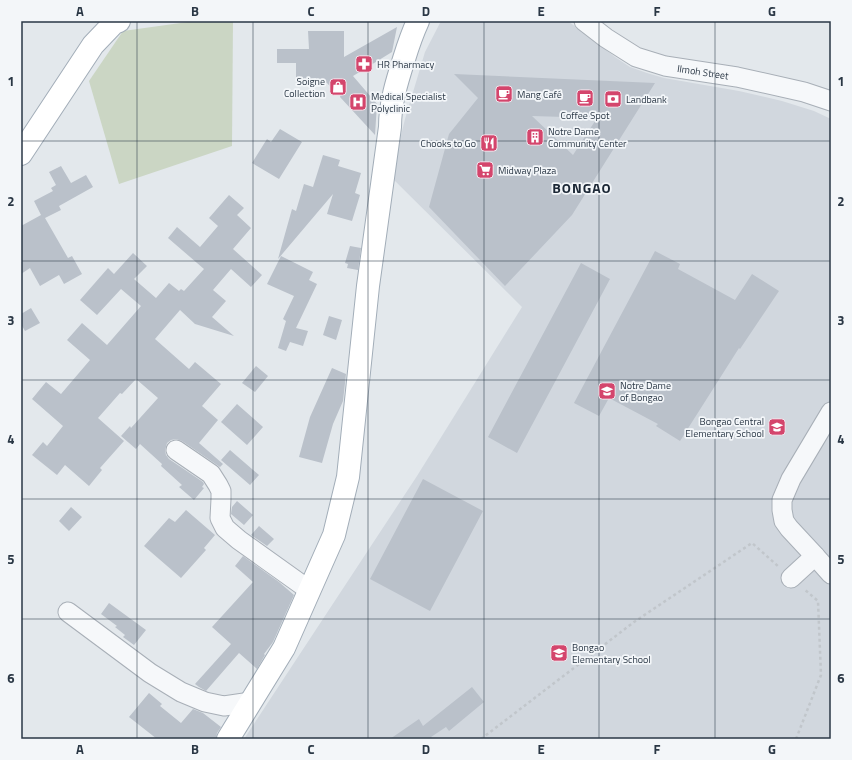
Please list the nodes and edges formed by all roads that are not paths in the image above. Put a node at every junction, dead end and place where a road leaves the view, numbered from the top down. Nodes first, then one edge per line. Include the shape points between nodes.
1 (119, 21) edge
2 (433, 21) edge
3 (584, 21) edge
4 (412, 25) edge
5 (831, 101) edge
6 (390, 127) junction
7 (21, 154) edge
8 (831, 412) edge
9 (176, 450) dead end
10 (816, 556) junction
11 (831, 574) edge
12 (791, 578) road end
13 (309, 590) junction
14 (68, 612) dead end
15 (251, 702) junction
16 (228, 739) edge

1 - 7 main road via 93,45
2 - 6 main road via 422,40
3 - 5 street, Ilmoh Street via 636,57 665,66 737,77 804,92
4 - 6 main road via 390,113
6 - 13 main road via 368,286 348,477 334,534
8 - 10 street via 791,479 782,500 784,521
9 - 13 street via 211,474 218,485 221,491 220,518 225,528
10 - 11 street
10 - 12 street
13 - 15 main road via 284,648
14 - 15 street via 150,673 181,692 205,702 224,706
15 - 16 main road

